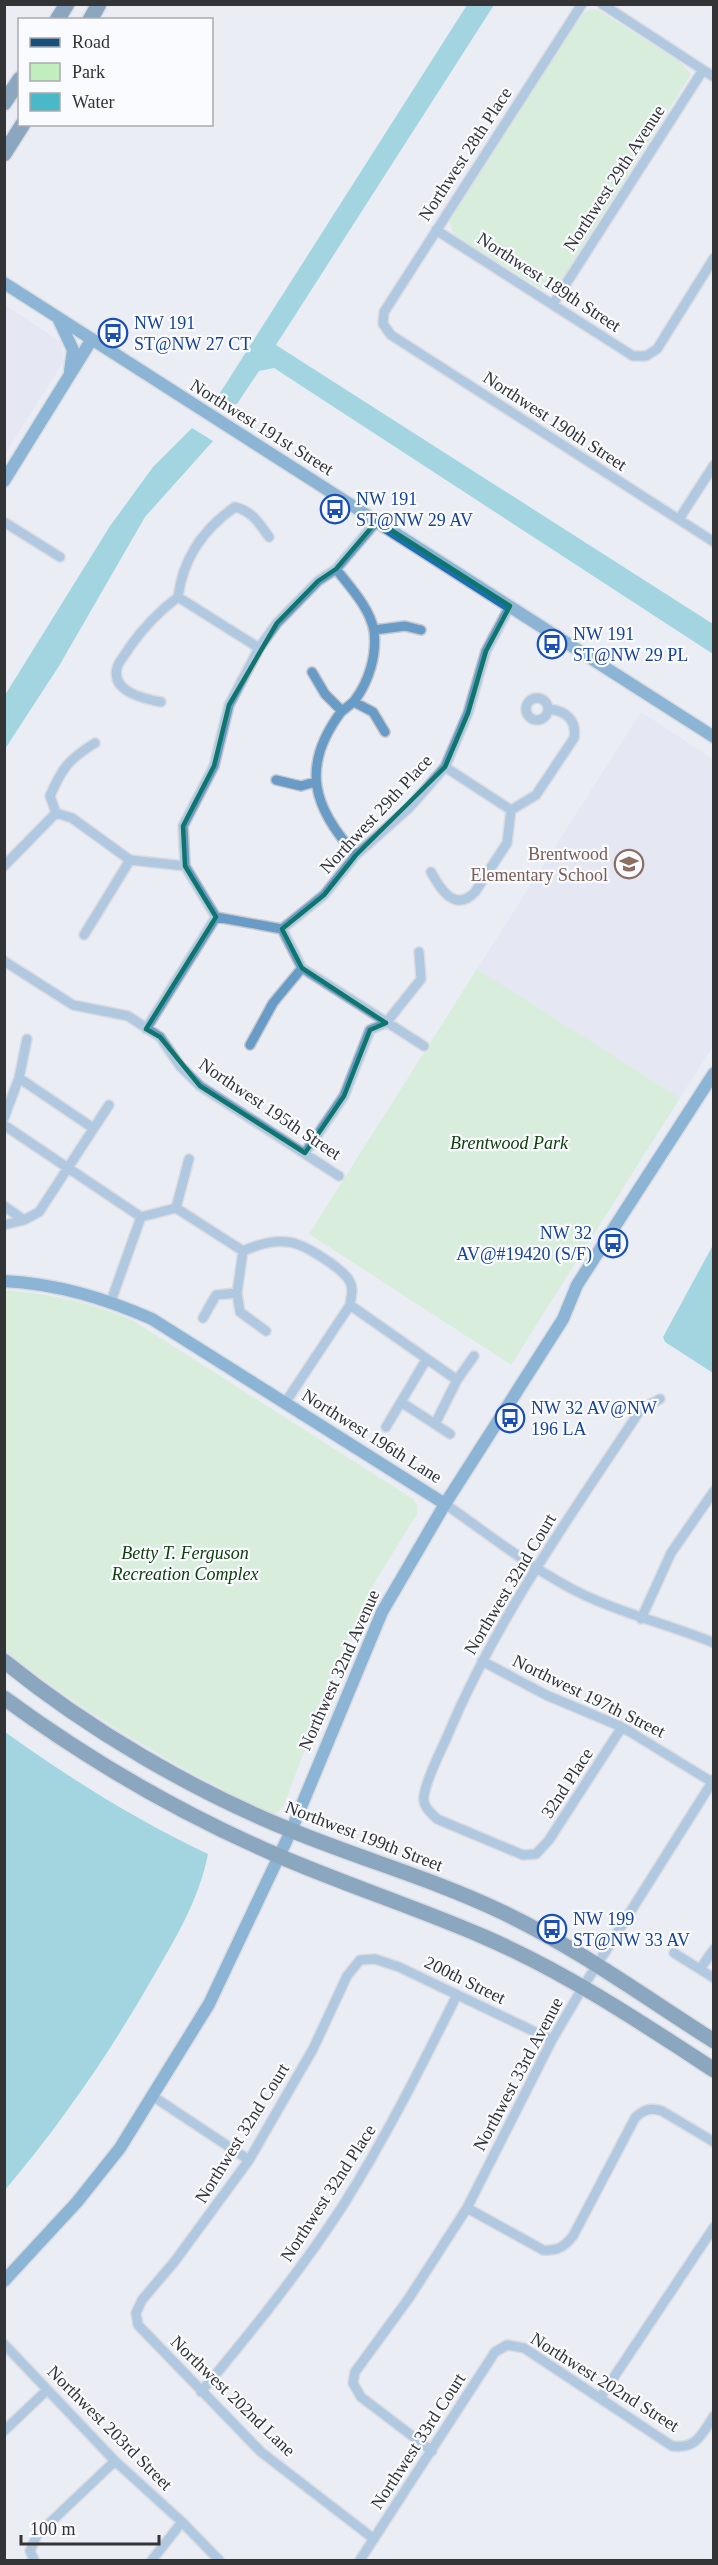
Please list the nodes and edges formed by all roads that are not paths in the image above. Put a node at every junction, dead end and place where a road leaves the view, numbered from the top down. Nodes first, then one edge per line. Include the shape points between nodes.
1 (67, 4) edge
2 (582, 4) edge
3 (602, 4) edge
4 (58, 18) edge
5 (703, 70) junction
6 (714, 77) edge
7 (18, 82) edge
8 (4, 103) edge
9 (22, 126) edge
10 (4, 154) edge
11 (436, 230) junction
12 (714, 258) edge
13 (4, 283) edge
14 (553, 304) junction
15 (57, 317) junction
16 (383, 324) joint
17 (92, 339) junction
18 (65, 386) junction
19 (714, 465) edge
20 (4, 481) edge
21 (679, 519) junction
22 (377, 521) junction
23 (4, 522) edge
24 (268, 537) dead end
25 (714, 542) edge
26 (60, 557) dead end
27 (336, 569) junction
28 (178, 597) junction
29 (510, 606) junction
30 (374, 630) junction
31 (421, 630) dead end
32 (259, 648) junction
33 (312, 672) dead end
34 (161, 702) dead end
35 (354, 702) junction
36 (549, 709) dead end
37 (342, 711) junction
38 (384, 732) dead end
39 (714, 737) edge
40 (95, 743) dead end
41 (445, 767) junction
42 (276, 780) dead end
43 (315, 782) junction
44 (511, 810) junction
45 (56, 813) junction
46 (356, 855) junction
47 (130, 860) junction
48 (4, 866) edge
49 (185, 866) junction
50 (430, 872) dead end
51 (216, 916) junction
52 (282, 929) junction
53 (84, 935) dead end
54 (420, 952) dead end
55 (4, 961) edge
56 (302, 968) junction
57 (386, 1023) junction
58 (146, 1029) junction
59 (27, 1039) dead end
60 (250, 1045) dead end
61 (424, 1046) dead end
62 (714, 1073) edge
63 (19, 1078) junction
64 (109, 1105) dead end
65 (4, 1118) edge
66 (4, 1125) edge
67 (93, 1128) junction
68 (305, 1153) junction
69 (189, 1159) dead end
70 (67, 1167) junction
71 (339, 1176) dead end
72 (4, 1206) edge
73 (176, 1208) junction
74 (141, 1217) junction
75 (24, 1220) junction
76 (4, 1225) edge
77 (243, 1251) junction
78 (4, 1281) edge
79 (237, 1293) junction
80 (111, 1301) junction
81 (350, 1305) junction
82 (203, 1318) dead end
83 (266, 1331) dead end
84 (474, 1356) dead end
85 (426, 1360) junction
86 (457, 1380) junction
87 (660, 1399) dead end
88 (401, 1402) junction
89 (285, 1403) junction
90 (435, 1424) junction
91 (386, 1426) dead end
92 (450, 1434) dead end
93 (714, 1491) edge
94 (445, 1504) junction
95 (537, 1567) junction
96 (641, 1619) junction
97 (714, 1642) edge
98 (482, 1660) junction
99 (4, 1661) edge
100 (4, 1698) edge
101 (622, 1727) junction
102 (713, 1781) edge
103 (291, 1831) junction
104 (536, 1854) joint
105 (279, 1857) junction
106 (714, 1949) edge
107 (674, 1953) dead end
108 (360, 1960) joint
109 (596, 1964) junction
110 (700, 1969) junction
111 (714, 1978) edge
112 (583, 1987) junction
113 (458, 1995) junction
114 (552, 2040) junction
115 (714, 2041) edge
116 (714, 2070) edge
117 (154, 2097) junction
118 (714, 2142) edge
119 (249, 2160) junction
120 (467, 2208) junction
121 (714, 2227) edge
122 (4, 2281) edge
123 (136, 2313) joint
124 (4, 2344) edge
125 (507, 2344) joint
126 (47, 2390) junction
127 (201, 2392) junction
128 (600, 2398) junction
129 (714, 2416) edge
130 (4, 2431) edge
131 (432, 2451) junction
132 (115, 2461) junction
133 (182, 2522) junction
134 (374, 2539) junction
135 (34, 2560) edge
136 (152, 2560) edge
137 (219, 2560) edge
138 (360, 2560) edge

1 - 4 main road
2 - 11 street, Northwest 28th Place
3 - 5 street
5 - 6 street
5 - 14 street, Northwest 29th Avenue
7 - 8 main road
9 - 10 main road
11 - 14 street, Northwest 189th Street
11 - 16 street, Northwest 28th Place via 384,312
12 - 14 street, Northwest 189th Street via 657,349 646,356 633,356
13 - 15 street, Northwest 191st Street
15 - 17 street, Northwest 191st Street
15 - 18 street via 73,350
16 - 21 street, Northwest 190th Street via 391,335
17 - 18 street
17 - 22 street, Northwest 191st Street
18 - 20 street
19 - 21 street
21 - 25 street, Northwest 190th Street
22 - 27 street
22 - 29 street, Northwest 191st Street
23 - 26 street
24 - 28 street via 256,518 243,509 235,507 221,516 190,554 181,574
27 - 30 street via 360,599
27 - 32 street via 318,581 277,623
28 - 32 street
28 - 34 street via 138,635 117,669 118,681 130,693
29 - 39 street, Northwest 191st Street
29 - 41 street, Northwest 29th Place via 486,651 468,713
30 - 31 street via 405,626
30 - 35 street via 373,664
32 - 49 street via 229,705 213,766 183,826
33 - 37 street via 325,694
35 - 37 street
35 - 38 street via 373,712
36 - 44 street via 570,718 574,738 536,795
37 - 43 street via 320,749
40 - 45 street via 72,757 56,783 50,796
41 - 44 street
41 - 46 street, Northwest 29th Place via 408,808
42 - 43 street via 301,786
43 - 46 street via 334,831
44 - 50 street via 507,843 469,898 459,901 447,897
45 - 47 street via 72,818
45 - 48 street
46 - 52 street, Northwest 29th Place via 324,895
47 - 49 street
47 - 53 street
49 - 51 street
51 - 52 street
51 - 58 street
52 - 56 street
54 - 57 street via 421,979
55 - 58 street, Northwest 195th Street via 73,1005 128,1016
56 - 57 street
56 - 60 street via 273,1003
57 - 61 street
57 - 68 street via 370,1030 344,1096
58 - 68 street, Northwest 195th Street via 160,1037 200,1086
59 - 63 street
62 - 94 street, Northwest 32nd Avenue via 577,1285 541,1356
63 - 65 street
63 - 67 street
64 - 67 street
66 - 70 street
67 - 70 street
68 - 71 street, Northwest 195th Street
69 - 73 street
70 - 74 street
70 - 75 street via 39,1212
72 - 75 street
73 - 74 street
73 - 77 street
74 - 80 street
75 - 76 street
77 - 79 street
77 - 81 street via 261,1244 289,1242 304,1247 343,1273 351,1283
78 - 80 street, Northwest 196th Lane via 58,1286
79 - 82 street via 216,1295
79 - 83 street via 240,1312
80 - 89 street, Northwest 196th Lane via 153,1319
81 - 85 street
81 - 89 street
84 - 86 street
85 - 86 street
85 - 88 street
86 - 90 street
87 - 95 street, Northwest 32nd Court via 641,1409
88 - 90 street
88 - 91 street
89 - 94 street, Northwest 196th Lane
90 - 92 street
93 - 96 street via 671,1554
94 - 95 street, Northwest 196th Lane
94 - 103 street, Northwest 32nd Avenue via 382,1612
95 - 96 street, Northwest 196th Lane via 582,1594
95 - 98 street, Northwest 32nd Court
96 - 97 street, Northwest 196th Lane
98 - 101 street, Northwest 197th Street via 546,1695
98 - 104 street, Northwest 32nd Court via 423,1797 426,1808 437,1819 523,1855
99 - 103 main road, Northwest 199th Street via 66,1707 169,1771
100 - 105 main road via 47,1730 153,1796
101 - 102 street, Northwest 197th Street
101 - 104 street, 32nd Place
102 - 109 street, Northwest 33rd Avenue
103 - 105 street, Northwest 32nd Avenue
103 - 109 main road, Northwest 199th Street via 498,1910
105 - 112 main road via 483,1936
105 - 117 street, Northwest 32nd Avenue via 209,2004
106 - 110 street
107 - 110 street
108 - 113 street, 200th Street via 375,1959 399,1967
108 - 119 street, Northwest 32nd Court via 347,1976 313,2049
109 - 112 street, Northwest 33rd Avenue
109 - 115 main road, Northwest 199th Street
110 - 111 street
112 - 114 street, Northwest 33rd Avenue
112 - 116 main road
113 - 114 street, 200th Street
113 - 127 street, Northwest 32nd Place via 388,2129 342,2206 272,2307
114 - 120 street, Northwest 33rd Avenue
117 - 119 street
117 - 122 street, Northwest 32nd Avenue via 77,2202
118 - 120 street via 662,2110 648,2109 635,2118 573,2236 556,2251 543,2250
119 - 123 street, Northwest 32nd Court
120 - 131 street, Northwest 33rd Avenue via 355,2372 353,2383 361,2397
121 - 128 street
123 - 127 street, Northwest 202nd Lane via 138,2325
124 - 126 street, Northwest 203rd Street
125 - 128 street, Northwest 202nd Street via 524,2348
125 - 131 street, Northwest 33rd Court via 495,2352
126 - 130 street
126 - 132 street, Northwest 203rd Street
127 - 134 street, Northwest 202nd Lane via 261,2452
128 - 129 street, Northwest 202nd Street via 672,2446 685,2448 698,2441
131 - 134 street, Northwest 33rd Court
132 - 133 street, Northwest 203rd Street
132 - 135 street via 37,2535 30,2551
133 - 136 street
133 - 137 street, Northwest 203rd Street
134 - 138 street, Northwest 33rd Court

